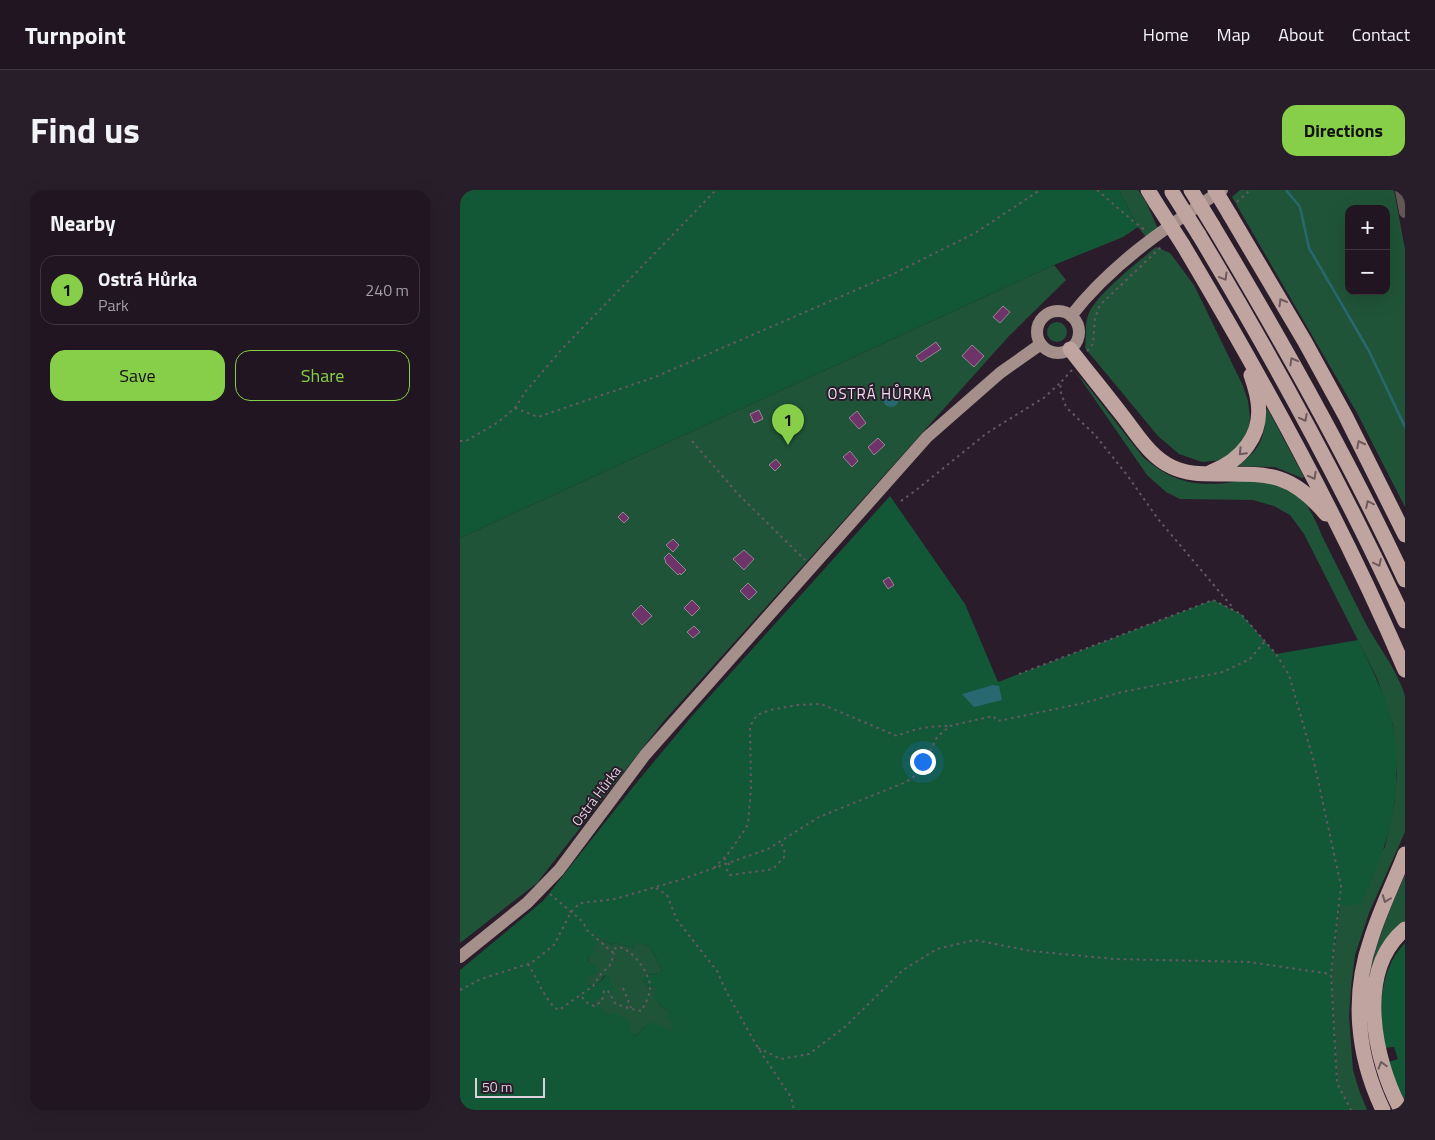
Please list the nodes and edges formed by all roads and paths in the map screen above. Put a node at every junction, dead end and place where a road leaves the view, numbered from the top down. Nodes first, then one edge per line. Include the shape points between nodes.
1 (716, 190) edge
2 (1040, 190) edge
3 (1097, 190) edge
4 (1191, 190) edge
5 (1214, 190) edge
6 (1222, 190) edge
7 (1401, 190) edge
8 (1171, 191) edge
9 (1152, 196) edge
10 (1405, 212) edge
11 (1159, 240) junction
12 (1071, 316) junction
13 (1239, 341) junction
14 (1041, 344) junction
15 (1076, 357) junction
16 (1061, 382) junction
17 (515, 408) junction
18 (460, 441) edge
19 (692, 441) dead end
20 (1200, 474) junction
21 (901, 501) dead end
22 (1341, 533) junction
23 (1405, 535) edge
24 (812, 567) junction
25 (1405, 580) edge
26 (1235, 611) junction
27 (1405, 620) edge
28 (1265, 640) junction
29 (1405, 670) edge
30 (1019, 674) dead end
31 (950, 726) junction
32 (780, 842) junction
33 (1405, 854) edge
34 (724, 858) junction
35 (729, 864) junction
36 (712, 870) junction
37 (543, 887) junction
38 (655, 887) junction
39 (571, 912) junction
40 (1405, 929) edge
41 (614, 953) junction
42 (460, 957) edge
43 (528, 963) junction
44 (1331, 974) junction
45 (622, 988) dead end
46 (460, 990) edge
47 (581, 996) junction
48 (631, 1008) junction
49 (758, 1048) junction
50 (794, 1110) edge
51 (1351, 1110) edge
52 (1383, 1110) edge
53 (1401, 1110) edge

1 - 17 path via 562,349
2 - 17 path via 975,233 893,274 654,377 538,417
3 - 11 path
25 -> 4 highway, bridge via 1346,458 1290,356
23 -> 5 highway, bridge via 1305,342
6 - 11 main road
7 - 10 street
8 -> 27 highway, bridge via 1275,364
9 - 13 highway, bridge
11 - 12 main road via 1109,273
11 - 15 path via 1100,305 1095,318 1093,344
12 - 14 main road via 1066,312 1052,312 1042,319 1037,331
12 - 15 main road via 1079,333 1074,345
13 -> 20 highway via 1258,400 1257,426 1240,455 1226,465
13 -> 22 highway
14 - 15 main road via 1051,352
14 - 24 main road, Ostrá Hůrka via 1000,373 927,437
15 - 16 path
15 - 20 highway via 1157,457 1178,470
16 - 21 path via 1045,397 986,433
16 - 26 path via 1060,390 1066,407 1096,435 1158,519
17 - 18 path via 497,423 466,441
19 - 24 path via 738,494
20 - 22 highway via 1256,474 1284,479 1309,495
22 - 29 highway
24 - 37 main road, Ostrá Hůrka via 646,755
26 - 28 path via 1242,614
26 - 30 path via 1214,600
28 - 31 path via 1250,658 1223,672 1122,692 1084,704 997,721 993,716
28 - 44 path via 1289,675 1314,762 1341,886
31 - 32 path via 937,737 920,772 906,782 819,817
31 - 34 path via 929,726 897,736 821,704 797,705 757,715 750,726 748,824
32 - 35 path
32 - 35 path via 785,856 774,868 733,876 727,873
33 -> 52 highway via 1371,939 1360,987 1360,1038 1367,1070
34 - 35 path
34 - 36 path
35 - 36 path
36 - 38 path
37 - 39 path
37 - 42 main road, Ostrá Hůrka
38 - 39 path via 615,899 580,903
38 - 49 path via 667,895 677,920 716,970
39 - 41 path
39 - 43 path via 554,945
53 -> 40 highway via 1379,1053 1374,1006 1385,954
41 - 47 path via 611,964
41 - 48 path via 617,947 627,949 649,978 650,988 644,1007 638,1012
43 - 46 path
43 - 47 path via 540,988 556,1009
44 - 49 path via 1249,962 1114,959 1031,951 975,940 936,949 903,970 846,1026 809,1054 781,1060
44 - 51 path via 1337,1082
45 - 48 path
47 - 48 path via 594,1006 602,1001 607,990 619,1006
49 - 50 path via 791,1097

